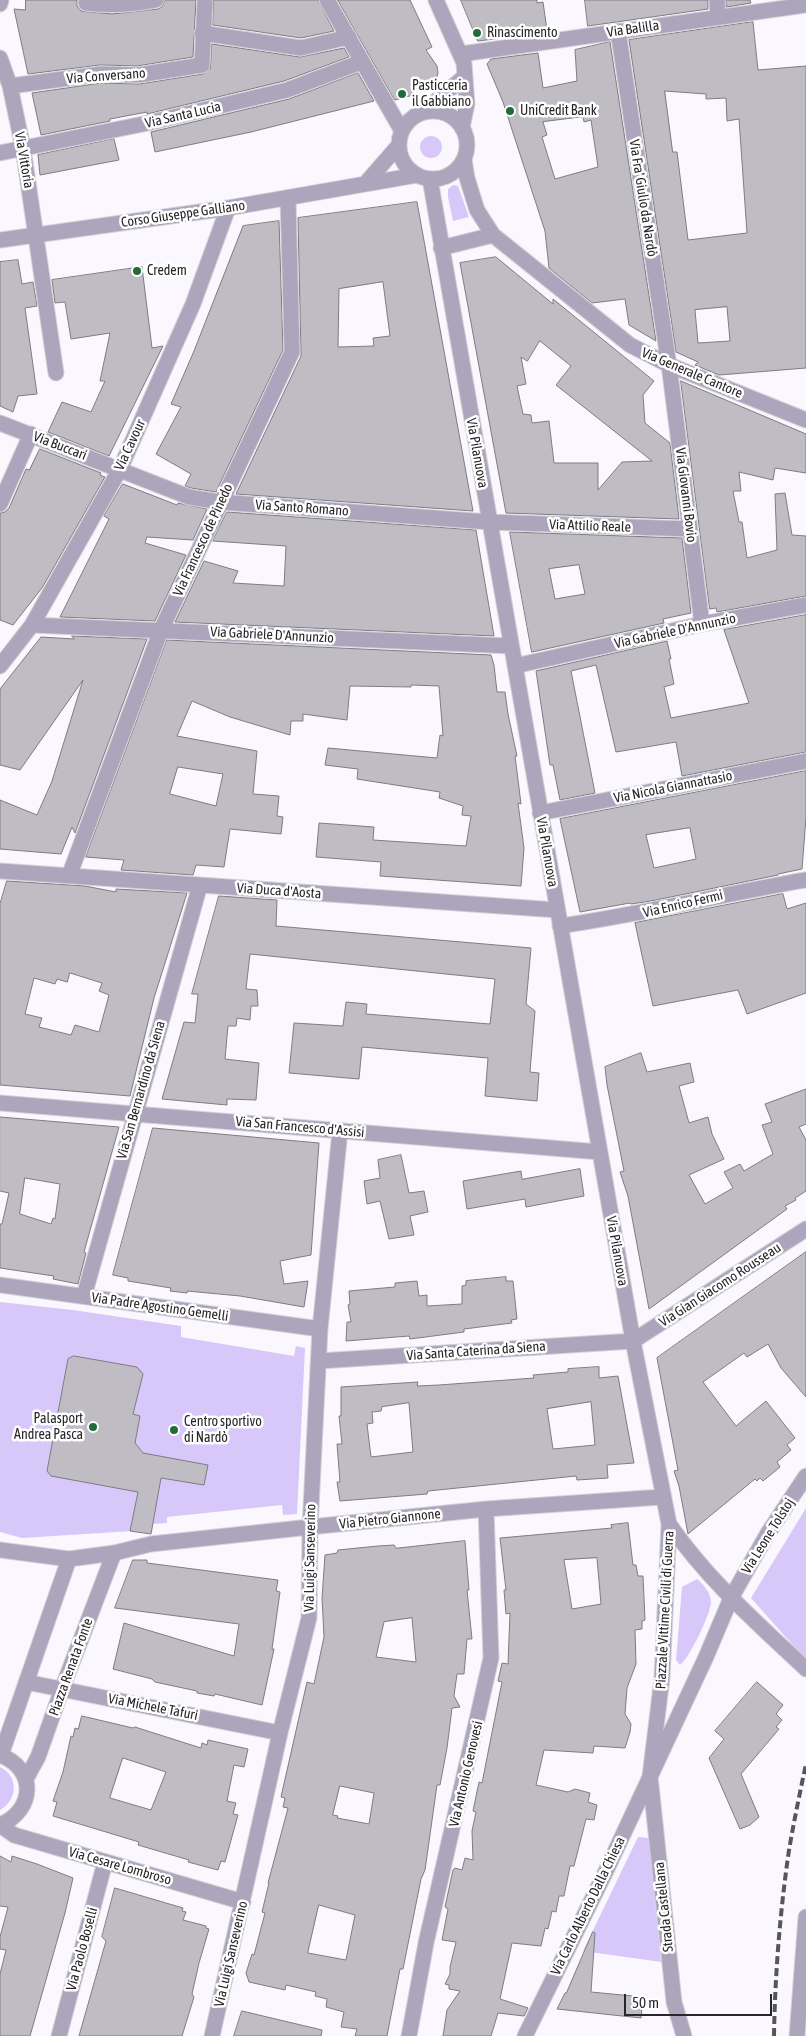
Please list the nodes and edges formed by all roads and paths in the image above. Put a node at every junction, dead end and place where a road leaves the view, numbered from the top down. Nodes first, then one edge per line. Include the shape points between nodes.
1 (1, 0) edge
2 (156, 0) edge
3 (205, 0) edge
4 (327, 0) edge
5 (436, 0) edge
6 (716, 0) edge
7 (86, 3) dead end
8 (0, 4) edge
9 (806, 5) edge
10 (718, 17) junction
11 (618, 31) junction
12 (202, 33) junction
13 (349, 37) junction
14 (461, 54) junction
15 (0, 58) edge
16 (361, 62) junction
17 (464, 77) junction
18 (10, 86) junction
19 (422, 113) junction
20 (462, 128) junction
21 (399, 132) junction
22 (23, 148) junction
23 (0, 153) edge
24 (464, 159) junction
25 (423, 177) junction
26 (365, 184) junction
27 (288, 198) junction
28 (228, 208) junction
29 (36, 234) junction
30 (493, 235) junction
31 (0, 240) edge
32 (441, 248) junction
33 (669, 365) junction
34 (56, 373) dead end
35 (806, 420) edge
36 (0, 423) edge
37 (31, 434) junction
38 (120, 469) junction
39 (220, 502) junction
40 (0, 504) edge
41 (489, 522) junction
42 (690, 529) junction
43 (806, 605) edge
44 (702, 624) junction
45 (32, 625) junction
46 (161, 630) junction
47 (7, 643) edge
48 (511, 646) junction
49 (0, 666) edge
50 (514, 666) junction
51 (806, 761) edge
52 (540, 813) junction
53 (0, 871) edge
54 (69, 876) junction
55 (806, 880) edge
56 (200, 885) junction
57 (558, 910) junction
58 (560, 926) junction
59 (0, 1103) edge
60 (134, 1113) junction
61 (340, 1131) junction
62 (600, 1152) junction
63 (806, 1229) edge
64 (0, 1285) edge
65 (84, 1296) junction
66 (320, 1329) junction
67 (633, 1340) junction
68 (319, 1361) junction
69 (806, 1476) edge
70 (662, 1497) junction
71 (486, 1509) junction
72 (669, 1524) junction
73 (310, 1527) junction
74 (0, 1550) edge
75 (114, 1553) junction
76 (68, 1559) junction
77 (731, 1598) junction
78 (806, 1670) edge
79 (26, 1682) junction
80 (62, 1689) junction
81 (280, 1732) junction
82 (0, 1755) edge
83 (650, 1776) junction
84 (26, 1779) junction
85 (0, 1825) edge
86 (105, 1862) junction
87 (243, 1902) junction
88 (806, 1917) edge
89 (59, 2036) edge
90 (212, 2036) edge
91 (409, 2036) edge
92 (525, 2036) edge
93 (684, 2036) edge
94 (797, 2036) edge

1 - 8 street
2 - 7 street via 110,6
3 - 12 street
4 - 13 street
5 - 14 street
6 - 10 street
9 - 10 street, Via Balilla
10 - 11 street, Via Balilla
11 - 14 street, Via Balilla
11 - 33 street, Via Fra' Giulio da Nardò
12 - 13 street via 301,48
12 - 18 street, Via Conversano via 202,65 138,75 101,74
13 - 16 street
14 - 17 street
15 - 18 street, Via Vittoria
16 - 21 street
16 - 22 street, Via Santa Lucia via 287,90
17 - 19 street
17 - 20 street via 467,104
18 - 22 street, Via Vittoria
19 - 20 street via 444,113
19 - 21 street
20 - 24 street via 466,138
21 - 25 street via 404,162
21 - 26 street
22 - 23 street, Via Santa Lucia
22 - 29 street, Via Vittoria
24 - 25 street via 450,174 440,178
24 - 30 street, Via Generale Cantore via 466,178 477,210
25 - 26 street, Corso Giuseppe Galliano
25 - 32 street, Via Pilanuova
26 - 27 street, Corso Giuseppe Galliano
27 - 28 street, Corso Giuseppe Galliano
27 - 39 street, Via Francesco de Pinedo via 292,352
28 - 29 street, Corso Giuseppe Galliano
28 - 38 street, Via Cavour via 193,304
29 - 31 street, Corso Giuseppe Galliano
29 - 34 street, Via Vittoria
30 - 32 street
30 - 33 street, Via Generale Cantore via 630,345
32 - 41 street, Via Pilanuova
33 - 35 street, Via Generale Cantore
33 - 42 street, Via Giovanni Bovio
36 - 37 street, Via Buccari
37 - 38 street, Via Buccari
37 - 40 street
38 - 39 street, Via Santo Romano via 189,497
38 - 45 street, Via Cavour
39 - 41 street, Via Santo Romano
39 - 46 street, Via Francesco de Pinedo
41 - 42 street, Via Attilio Reale
41 - 48 street, Via Pilanuova
42 - 44 street, Via Giovanni Bovio
43 - 44 street, Via Gabriele D'Annunzio
44 - 50 street, Via Gabriele D'Annunzio
45 - 46 street, Via Gabriele D'Annunzio
45 - 47 street, Via Cavour
46 - 48 street, Via Gabriele D'Annunzio
46 - 54 street, Via Francesco de Pinedo
47 - 49 street, Via Cavour
48 - 50 street, Via Pilanuova
50 - 52 street, Via Pilanuova
51 - 52 street, Via Nicola Giannattasio
52 - 57 street, Via Pilanuova
53 - 54 street, Via Duca d'Aosta
54 - 56 street, Via Duca d'Aosta
55 - 58 street, Via Enrico Fermi
56 - 57 street, Via Duca d'Aosta
56 - 60 street, Via San Bernardino da Siena
57 - 58 street, Via Pilanuova
58 - 62 street, Via Pilanuova
59 - 60 street, Via San Francesco d'Assisi
60 - 61 street, Via San Francesco d'Assisi
60 - 65 street, Via San Bernardino da Siena
61 - 62 street, Via San Francesco d'Assisi
61 - 66 street, Via Luigi Sanseverino
62 - 67 street, Via Pilanuova
63 - 67 street, Via Gian Giacomo Rousseau
64 - 65 street, Via Padre Agostino Gemelli
65 - 66 street, Via Padre Agostino Gemelli
66 - 68 street, Via Luigi Sanseverino
67 - 68 street, Via Santa Caterina da Siena
67 - 70 street, Via Pilanuova
68 - 73 street, Via Luigi Sanseverino
69 - 77 street, Via Leone Tolstoj via 768,1533
70 - 71 street, Via Pietro Giannone
70 - 72 street, Via Pilanuova
71 - 73 street, Via Pietro Giannone
71 - 91 street, Via Antonio Genovesi via 491,1658 426,1943
72 - 77 street, Piazzale Vittime Civili di Guerra via 684,1546
72 - 83 street, Piazzale Vittime Civili di Guerra via 662,1678
73 - 75 street, Via Pietro Giannone via 151,1544
73 - 81 street, Via Luigi Sanseverino via 309,1618
74 - 76 street, Via Pietro Giannone
75 - 76 street, Via Pietro Giannone
75 - 80 street, Piazza Renata Fonte
76 - 79 street
77 - 78 street
77 - 83 street, Piazzale Vittime Civili di Guerra
79 - 80 street, Via Michele Tafuri
79 - 82 street
80 - 81 street, Via Michele Tafuri
80 - 84 street, Piazza Renata Fonte via 38,1757
81 - 87 street, Via Luigi Sanseverino
82 - 84 street via 12,1760
83 - 92 street, Via Carlo Alberto Dalla Chiesa
83 - 93 street, Strada Castellana via 674,2002
84 - 85 street, Piazza Renata Fonte via 26,1802 11,1820
85 - 86 street, Via Cesare Lombroso via 14,1835
86 - 87 street, Via Cesare Lombroso
86 - 89 street, Via Paolo Boselli
87 - 90 street, Via Luigi Sanseverino
88 - 94 street

